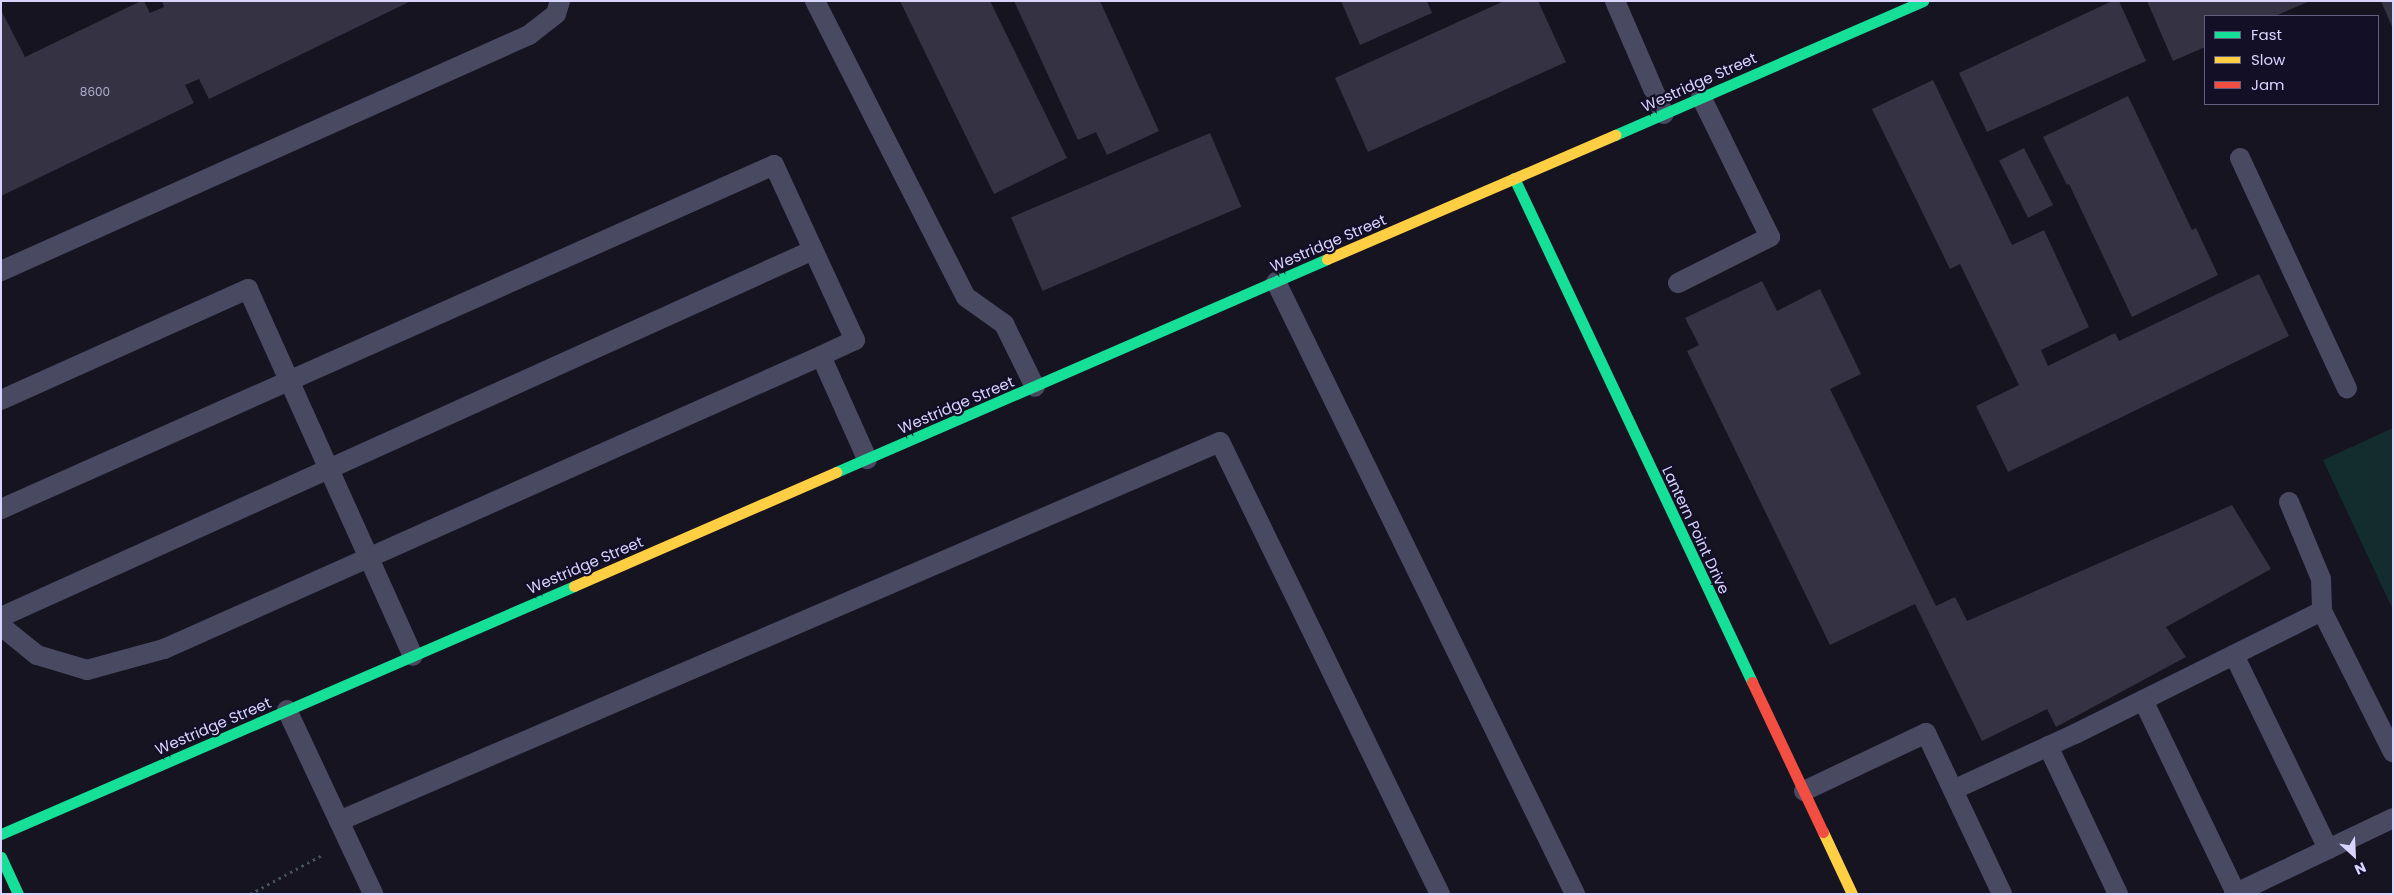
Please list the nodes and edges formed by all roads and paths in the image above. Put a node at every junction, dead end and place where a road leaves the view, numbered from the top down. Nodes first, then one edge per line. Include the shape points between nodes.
1 (560, 1) edge
2 (815, 1) edge
3 (1615, 1) edge
4 (1923, 1) edge
5 (1701, 97) junction
6 (1664, 114) junction
7 (2240, 158) dead end
8 (1514, 178) junction
9 (814, 250) junction
10 (1, 271) edge
11 (1276, 282) junction
12 (1678, 283) dead end
13 (821, 356) junction
14 (289, 380) junction
15 (1035, 387) junction
16 (2347, 388) dead end
17 (1, 400) edge
18 (867, 459) junction
19 (328, 469) junction
20 (2289, 502) dead end
21 (1, 509) edge
22 (370, 557) junction
23 (2322, 610) junction
24 (1, 617) edge
25 (1, 626) edge
26 (2234, 655) junction
27 (413, 656) junction
28 (2143, 700) junction
29 (288, 710) junction
30 (2048, 746) junction
31 (2393, 752) edge
32 (1953, 790) junction
33 (1804, 791) junction
34 (2393, 818) edge
35 (339, 821) junction
36 (1, 834) edge
37 (349, 842) junction
38 (2328, 849) junction
39 (1, 857) edge
40 (2235, 893) edge
41 (18, 894) edge
42 (250, 894) edge
43 (373, 894) edge
44 (1440, 894) edge
45 (1575, 894) edge
46 (1852, 894) edge
47 (2002, 894) edge
48 (2118, 894) edge

1 - 10 lane via 556,14 529,35
2 - 15 lane via 966,297 1004,324
3 - 6 lane
4 - 5 street, Westridge Street
5 - 6 street, Westridge Street
5 - 12 lane via 1770,237
6 - 8 street, Westridge Street
7 - 16 lane
8 - 11 street, Westridge Street
8 - 33 street, Lantern Point Drive
9 - 13 lane via 855,340
9 - 14 lane via 774,165
9 - 19 lane
11 - 15 street, Westridge Street
11 - 45 lane
13 - 18 lane
13 - 22 lane
14 - 17 lane via 248,289
14 - 19 lane
14 - 21 lane
15 - 18 street, Westridge Street
18 - 27 street, Westridge Street
19 - 22 lane
19 - 24 lane
20 - 23 lane via 2321,579
22 - 25 lane via 164,649 87,670 37,655
22 - 27 lane
23 - 26 lane
23 - 31 lane
26 - 28 lane
26 - 38 lane
27 - 29 street, Westridge Street
28 - 30 lane
28 - 40 lane
29 - 35 lane
29 - 36 street, Westridge Street
30 - 32 lane
30 - 48 lane
32 - 33 lane via 1926,733
32 - 47 lane
33 - 46 street, Lantern Point Drive
34 - 38 lane
35 - 37 lane
35 - 44 lane via 1220,442
37 - 42 path
37 - 43 lane
38 - 40 lane
39 - 41 street

